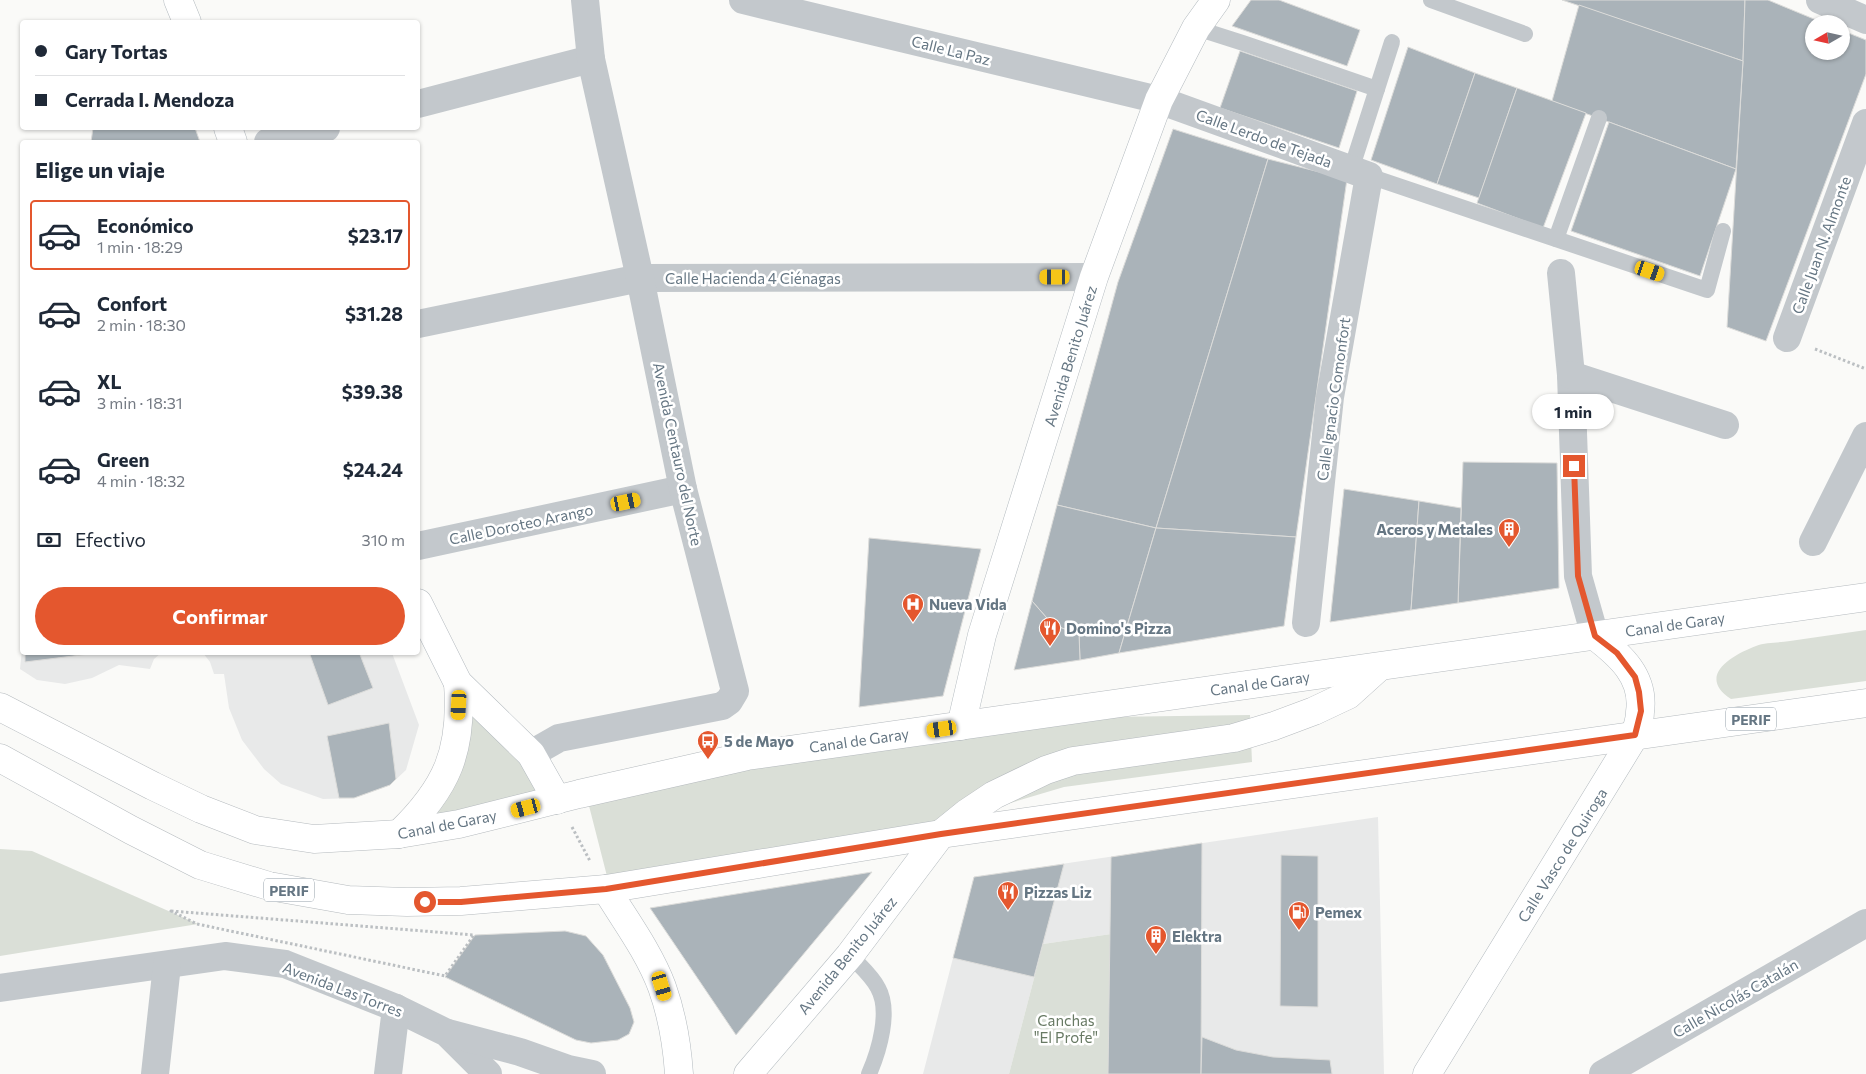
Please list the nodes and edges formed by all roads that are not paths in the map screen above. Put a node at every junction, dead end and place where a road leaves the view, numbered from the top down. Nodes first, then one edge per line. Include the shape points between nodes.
1 (178, 0) edge
2 (585, 0) edge
3 (743, 0) edge
4 (1216, 0) edge
5 (1431, 0) edge
6 (1820, 0) edge
7 (186, 20) edge
8 (1866, 20) edge
9 (1196, 28) junction
10 (1525, 34) dead end
11 (1392, 42) dead end
12 (591, 59) junction
13 (1377, 89) junction
14 (1159, 100) junction
15 (420, 103) edge
16 (1599, 118) dead end
17 (1866, 123) edge
18 (318, 130) edge
19 (276, 140) edge
20 (1360, 173) junction
21 (1722, 231) dead end
22 (1556, 239) junction
23 (1560, 273) dead end
24 (1094, 277) junction
25 (640, 278) junction
26 (420, 324) edge
27 (1787, 338) road end
28 (1571, 375) junction
29 (1725, 425) dead end
30 (1866, 436) edge
31 (683, 490) junction
32 (1813, 542) dead end
33 (420, 546) edge
34 (1866, 597) edge
35 (420, 607) edge
36 (1306, 623) dead end
37 (1595, 636) junction
38 (1379, 666) junction
39 (458, 683) junction
40 (1866, 703) edge
41 (0, 707) edge
42 (961, 726) junction
43 (1635, 735) junction
44 (531, 754) junction
45 (0, 758) edge
46 (557, 800) junction
47 (398, 834) junction
48 (941, 834) junction
49 (606, 889) junction
50 (1866, 923) edge
51 (850, 955) junction
52 (167, 966) junction
53 (0, 988) edge
54 (396, 1008) junction
55 (447, 1033) junction
56 (155, 1074) edge
57 (388, 1074) edge
58 (488, 1074) edge
59 (592, 1074) edge
60 (680, 1074) edge
61 (748, 1074) edge
62 (869, 1074) edge
63 (1427, 1074) edge
64 (1603, 1074) edge

1 - 7 main road
2 - 12 street, Avenida Centauro del Norte
3 - 14 street, Calle La Paz
4 - 9 main road, Avenida Benito Juárez
5 - 10 lane
6 - 8 street
9 - 13 lane
9 - 14 main road, Avenida Benito Juárez
11 - 13 lane
12 - 15 street
12 - 25 street, Avenida Centauro del Norte
13 - 20 lane
14 - 20 street, Calle Lerdo de Tejada
14 - 24 main road, Avenida Benito Juárez
16 - 22 lane
17 - 27 street, Calle Juan N. Almonte
18 - 19 street
20 - 22 lane
20 - 36 street, Calle Ignacio Comonfort via 1330,397
21 - 22 lane via 1707,290
23 - 28 street
24 - 25 street, Calle Hacienda 4 Ciénagas
24 - 42 main road, Avenida Benito Juárez via 982,635
25 - 26 street, Calle Hacienda 4 Ciénagas
25 - 31 street, Avenida Centauro del Norte
28 - 29 street
28 - 37 street via 1578,576
30 - 32 street
31 - 33 street, Calle Doroteo Arango
31 - 44 street, Avenida Centauro del Norte via 735,691 729,702 559,738
34 - 37 main road, Canal de Garay
35 - 39 main road
37 - 38 main road, Canal de Garay
37 - 43 main road, Calle Vasco de Quiroga via 1617,653 1635,677 1641,711
38 - 42 main road, Canal de Garay
38 - 48 main road, Avenida Benito Juárez via 1348,695 1274,726 1234,738 1073,761 1046,770 994,795
39 - 44 main road
39 - 47 main road via 458,726 448,768 436,792
40 - 43 main road, PERIF
41 - 47 main road, Canal de Garay via 153,786 255,830 314,839
42 - 46 main road, Canal de Garay via 747,756
43 - 48 main road, PERIF
43 - 63 main road, Calle Vasco de Quiroga
44 - 46 main road
45 - 49 main road, PERIF via 200,865 268,886 348,900 407,902 461,902
46 - 47 main road, Canal de Garay via 459,824
48 - 49 main road, PERIF
48 - 51 main road, Avenida Benito Juárez
49 - 60 main road via 662,986 677,1044
50 - 64 street, Calle Nicolás Catalán
51 - 61 main road, Avenida Benito Juárez
51 - 62 lane via 878,988 884,1006 882,1033
52 - 53 street, Avenida Las Torres
52 - 54 street, Avenida Las Torres via 225,956 285,964
52 - 56 street
54 - 55 street, Avenida Las Torres
54 - 57 street
55 - 58 street, Avenida Las Torres
55 - 59 street

